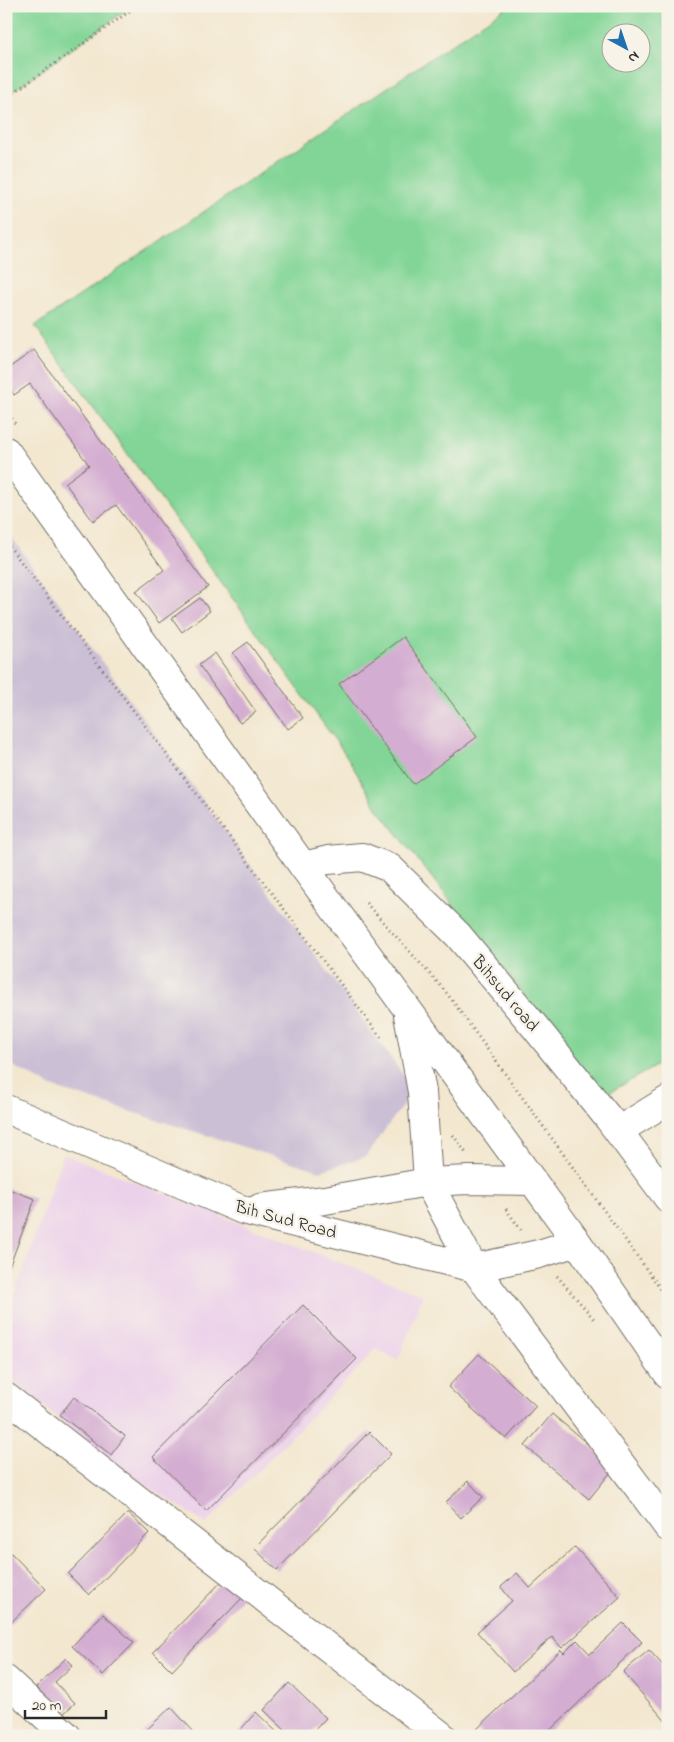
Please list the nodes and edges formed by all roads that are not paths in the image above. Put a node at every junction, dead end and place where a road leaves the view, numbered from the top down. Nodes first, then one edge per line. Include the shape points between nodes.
1 (6, 451) edge
2 (303, 866) junction
3 (406, 1006) junction
4 (668, 1100) edge
5 (6, 1109) edge
6 (618, 1131) junction
7 (531, 1180) junction
8 (428, 1182) junction
9 (668, 1198) edge
10 (243, 1210) junction
11 (577, 1242) junction
12 (474, 1268) junction
13 (668, 1374) edge
14 (6, 1397) edge
15 (668, 1527) edge
16 (6, 1680) edge
17 (67, 1736) edge
18 (442, 1736) edge

1 - 2 main road
2 - 3 main road
2 - 6 main road, Bihsud road via 362,857 390,868 458,935
3 - 7 main road
3 - 8 main road via 422,1092
4 - 6 main road
5 - 10 main road, Bih Sud Road
6 - 9 main road, Bihsud road
7 - 8 main road
7 - 11 main road
8 - 10 main road
8 - 12 main road
10 - 12 main road, Bih Sud Road
11 - 12 main road, Bih Sud Road
11 - 13 main road
12 - 15 main road
14 - 18 main road
16 - 17 main road

